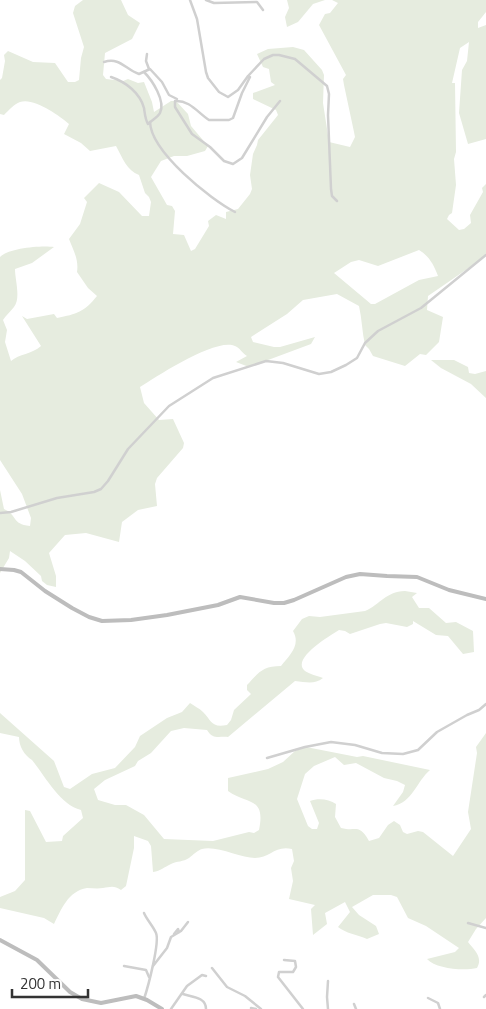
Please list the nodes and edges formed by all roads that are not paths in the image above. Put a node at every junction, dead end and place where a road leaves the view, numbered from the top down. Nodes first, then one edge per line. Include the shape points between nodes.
1 (190, 0) edge
2 (206, 0) edge
3 (264, 10) dead end
4 (147, 54) dead end
5 (104, 62) dead end
6 (150, 70) junction
7 (144, 72) junction
8 (248, 76) junction
9 (112, 77) dead end
10 (181, 101) junction
11 (280, 101) dead end
12 (150, 122) junction
13 (336, 201) dead end
14 (235, 212) dead end
15 (486, 255) edge
16 (0, 513) edge
17 (0, 569) edge
18 (486, 599) edge
19 (486, 704) edge
20 (267, 758) dead end
21 (144, 913) dead end
22 (188, 922) dead end
23 (468, 922) dead end
24 (486, 928) edge
25 (0, 940) edge
26 (284, 960) dead end
27 (124, 966) dead end
28 (212, 968) dead end
29 (152, 970) junction
30 (206, 976) dead end
31 (150, 978) junction
32 (328, 981) dead end
33 (183, 994) junction
34 (428, 998) dead end
35 (144, 999) junction
36 (354, 1004) dead end
37 (252, 1008) edge
38 (162, 1009) edge
39 (171, 1009) edge
40 (206, 1009) edge
41 (256, 1009) edge
42 (261, 1009) edge
43 (303, 1009) edge
44 (328, 1009) edge
45 (356, 1009) edge
46 (440, 1009) edge

1 - 8 street via 197,17 208,78 219,92 228,97 237,92
2 - 3 street via 214,3 258,2
4 - 6 street via 146,63
5 - 7 street via 116,60 136,73
6 - 7 street
6 - 10 street via 162,81 169,95
7 - 12 street via 157,88 161,110
8 - 10 street via 250,79 230,120 208,120 196,108
8 - 13 street via 264,60 280,55 294,59 327,86 331,189
9 - 12 street via 138,95 146,123
10 - 11 street via 176,100 174,104 191,132 224,161 232,164 242,158
12 - 14 street via 153,136 171,160 205,193
15 - 16 street via 423,307 378,331 346,365 317,374 266,361 213,378 166,410 128,449 99,490
17 - 18 street via 19,571 66,604 100,620 167,615 215,606 240,597 286,603 360,574 418,577 450,590
19 - 20 street via 437,732 418,750 403,754 382,754 355,745 331,742
21 - 29 street via 157,935
22 - 29 street via 172,935
23 - 24 street
25 - 35 street via 36,960 82,999 101,1003 130,996
26 - 43 street via 295,961 296,967 293,972 279,972 278,978
27 - 31 street via 146,970
28 - 42 street via 227,987 244,995
29 - 31 street
30 - 33 street via 202,975 188,985
31 - 35 street
32 - 44 street
33 - 39 street
33 - 40 street via 204,1001
34 - 46 street via 438,1002
35 - 38 street
36 - 45 street
37 - 41 street

